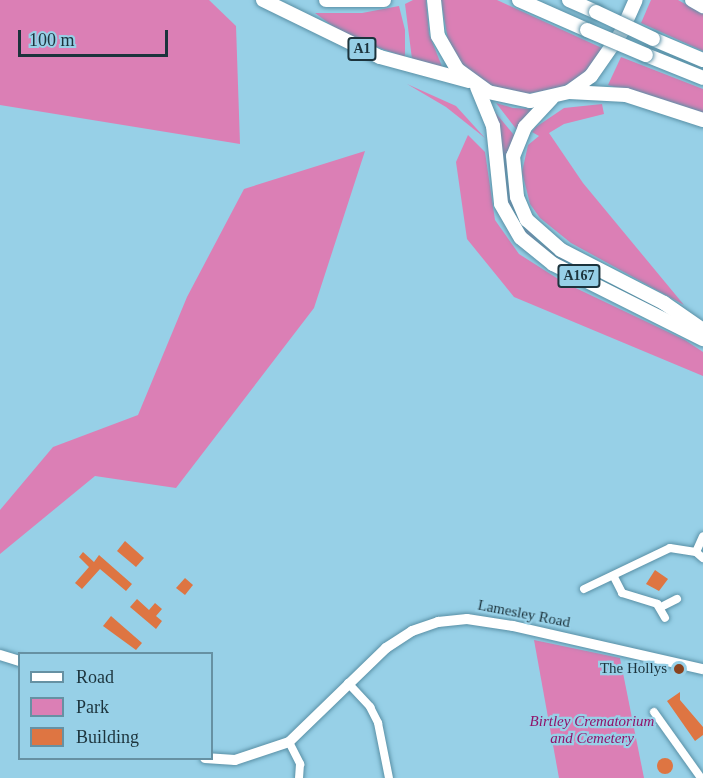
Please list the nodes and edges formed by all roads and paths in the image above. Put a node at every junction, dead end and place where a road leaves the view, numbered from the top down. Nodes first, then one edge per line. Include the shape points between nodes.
1 (263, 0) edge
2 (326, 0) edge
3 (384, 0) edge
4 (434, 0) edge
5 (519, 0) edge
6 (569, 0) edge
7 (636, 0) edge
8 (692, 0) edge
9 (703, 6) edge
10 (703, 60) edge
11 (703, 78) edge
12 (473, 84) junction
13 (568, 92) junction
14 (552, 98) junction
15 (703, 120) edge
16 (703, 330) edge
17 (703, 339) edge
18 (703, 536) edge
19 (696, 552) junction
20 (703, 558) edge
21 (614, 577) junction
22 (584, 589) dead end
23 (677, 599) dead end
24 (661, 607) junction
25 (665, 618) dead end
26 (0, 655) edge
27 (18, 660) edge
28 (703, 669) edge
29 (348, 684) junction
30 (654, 712) dead end
31 (288, 742) junction
32 (213, 759) edge
33 (299, 778) edge
34 (389, 778) edge
35 (701, 778) edge

1 - 12 main road, A1 via 380,57
2 - 3 main road
4 - 12 main road, A167 via 442,46
5 - 11 main road, bridge
6 - 10 main road, bridge
7 - 13 main road, A167 via 600,66
8 - 9 main road
12 - 14 main road, A167 via 518,100
12 - 17 main road, A167 via 493,126 501,204 521,238 554,264
13 - 14 main road, A167
13 - 15 main road via 626,95
14 - 16 main road, A167 via 525,127 513,156 517,197 527,220 561,250 670,307
18 - 19 street
19 - 20 street
19 - 21 street via 670,548
21 - 22 street
21 - 24 street via 622,593
23 - 24 street
24 - 25 street
26 - 27 street
28 - 29 street, Lamesley Road via 466,619 412,631
29 - 31 street, Lamesley Road
29 - 34 street via 370,707 378,723
30 - 35 street
31 - 32 street, Lamesley Road via 236,760
31 - 33 street via 300,764

